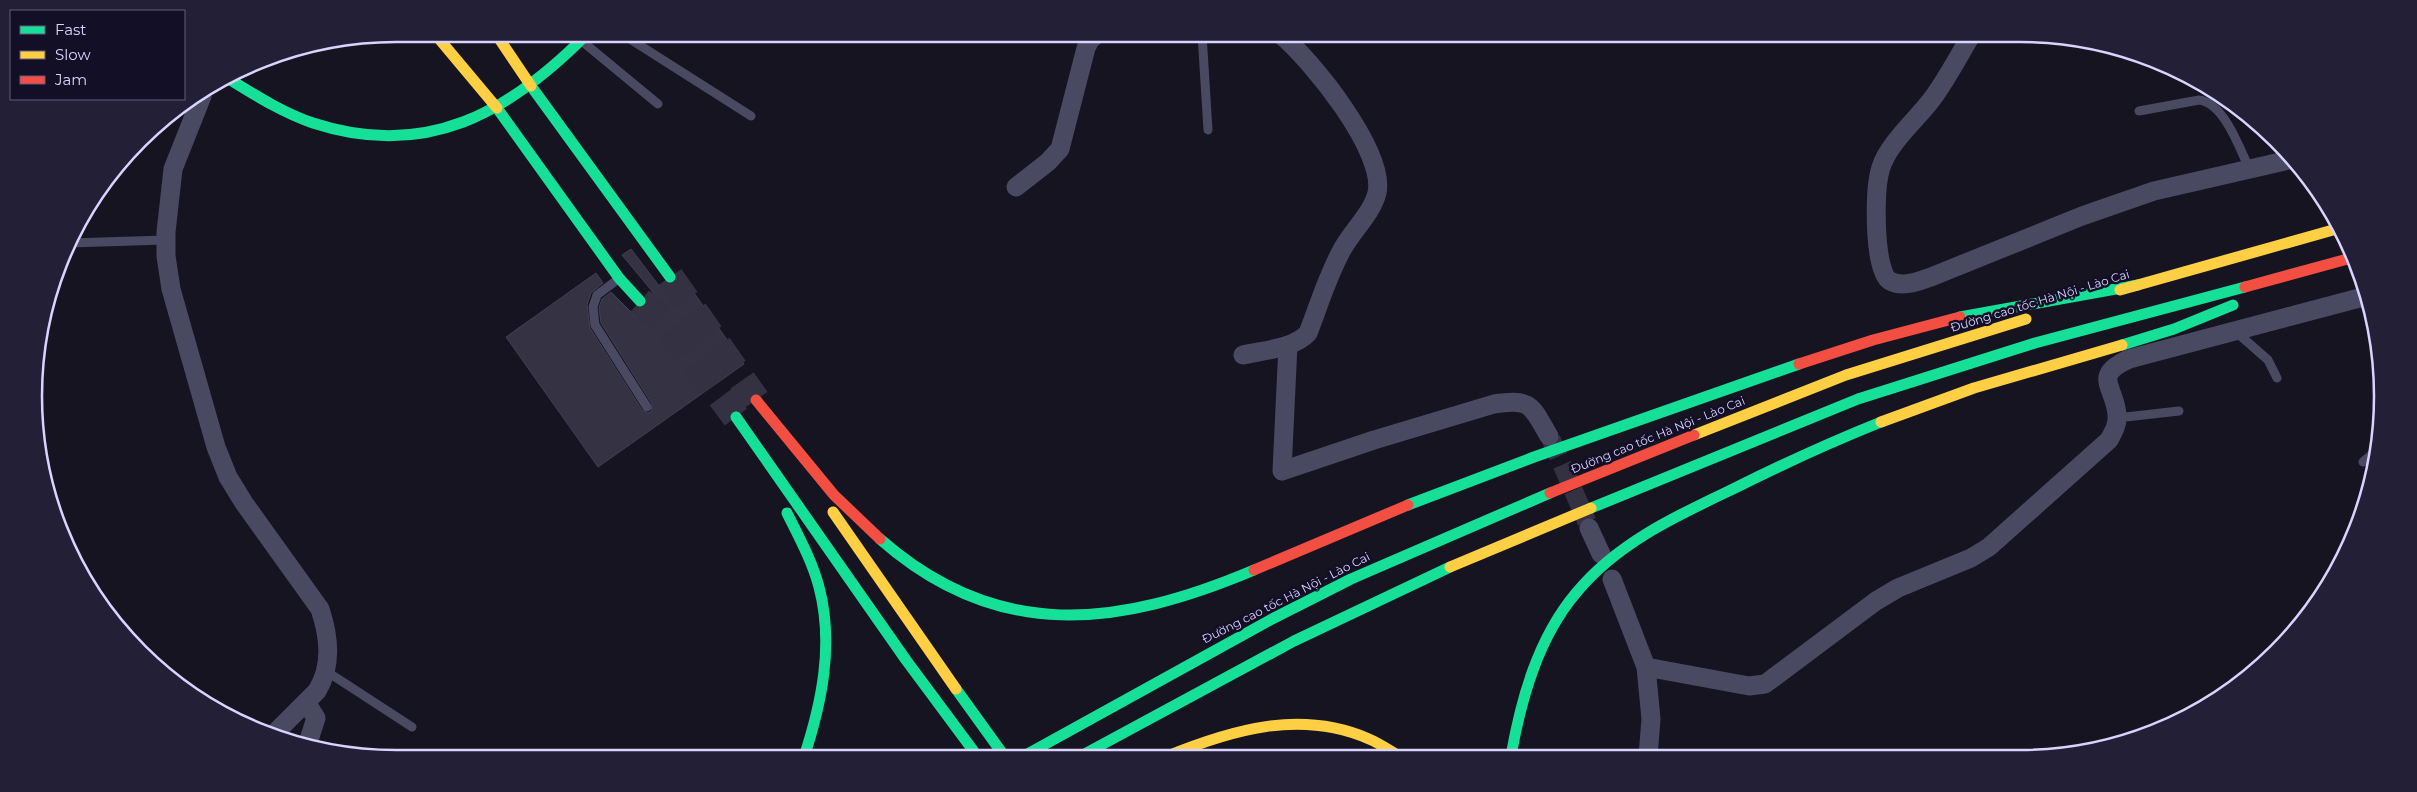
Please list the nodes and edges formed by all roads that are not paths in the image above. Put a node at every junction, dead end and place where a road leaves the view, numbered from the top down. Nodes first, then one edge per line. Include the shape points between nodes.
1 (442, 42) edge
2 (501, 42) edge
3 (579, 42) edge
4 (590, 42) edge
5 (635, 42) edge
6 (1089, 42) edge
7 (1202, 42) edge
8 (1287, 42) edge
9 (1967, 42) edge
10 (233, 82) edge
11 (531, 86) junction
12 (199, 102) edge
13 (658, 104) dead end
14 (496, 108) junction
15 (2139, 111) dead end
16 (751, 116) dead end
17 (1208, 130) dead end
18 (2285, 161) edge
19 (2249, 168) junction
20 (1016, 188) dead end
21 (2333, 230) edge
22 (166, 240) junction
23 (78, 243) edge
24 (2347, 259) edge
25 (2347, 259) edge
26 (670, 277) tunnel mouth
27 (619, 278) junction
28 (2138, 285) junction
29 (2360, 298) edge
30 (640, 301) tunnel mouth
31 (2235, 331) junction
32 (1288, 345) junction
33 (1244, 355) dead end
34 (2277, 378) dead end
35 (647, 407) dead end
36 (2179, 411) dead end
37 (2116, 418) junction
38 (1549, 436) tunnel mouth
39 (2369, 457) edge
40 (2363, 462) dead end
41 (1589, 528) tunnel mouth
42 (1601, 554) dead end
43 (1612, 579) dead end
44 (1646, 667) junction
45 (326, 671) junction
46 (306, 702) junction
47 (412, 727) dead end
48 (278, 730) edge
49 (309, 738) edge
50 (807, 750) edge
51 (973, 750) edge
52 (1000, 750) edge
53 (1035, 750) edge
54 (1092, 750) edge
55 (1180, 750) edge
56 (1391, 750) edge
57 (1512, 750) edge
58 (1648, 750) edge

1 - 14 main road
2 - 11 main road
3 - 11 main road
4 - 13 lane
5 - 16 lane
6 - 20 street via 1060,149
7 - 17 lane
8 - 32 street via 1353,120 1370,151 1378,181 1374,202 1342,249 1308,333
9 - 19 street via 1933,97 1886,156 1878,178 1876,210 1881,268 1888,280 1909,284 2154,191
10 - 14 main road via 263,101 313,123 365,134 422,135
11 - 14 main road
11 - 26 main road
12 - 22 street via 173,169
14 - 27 main road
15 - 19 lane via 2206,101 2221,114
18 - 19 street
21 - 28 main road, Đường cao tốc Hà Nội - Lào Cai
22 - 23 lane
22 - 45 street via 171,289 216,447 228,477 244,503 320,609 329,650
24 - 57 main road via 2176,328 1976,388 1882,421 1779,466 1644,534 1593,574 1556,622 1538,656 1515,729
25 - 54 main road via 2035,343 1858,399 1444,570 1286,646
27 - 30 main road
27 - 35 lane via 597,295 592,307 593,317
28 - 52 main road via 1990,311 1897,334 1643,418 1350,528 1234,579 1147,609 1119,614 1055,616 999,607 971,597 910,564 875,538 756,400 925,647
28 - 53 main road, Đường cao tốc Hà Nội - Lào Cai via 1846,375 1497,514 1352,578 1272,618
29 - 31 street
31 - 34 lane via 2268,360
31 - 37 street via 2129,359 2114,366 2108,374 2108,383
32 - 33 street
32 - 38 street via 1282,472 1402,432 1514,401 1532,408
36 - 37 lane
37 - 44 street via 2116,427 2109,440 1989,547 1876,601 1765,684 1750,686
39 - 40 lane
41 - 42 street
43 - 44 street
44 - 58 street via 1651,719
45 - 46 street via 317,690
45 - 47 lane
46 - 48 street
46 - 49 street via 316,718
50 - 51 main road via 814,730 824,670 825,624 821,595 814,569 793,525 736,417
55 - 56 main road via 1231,732 1303,722 1342,727 1378,741

